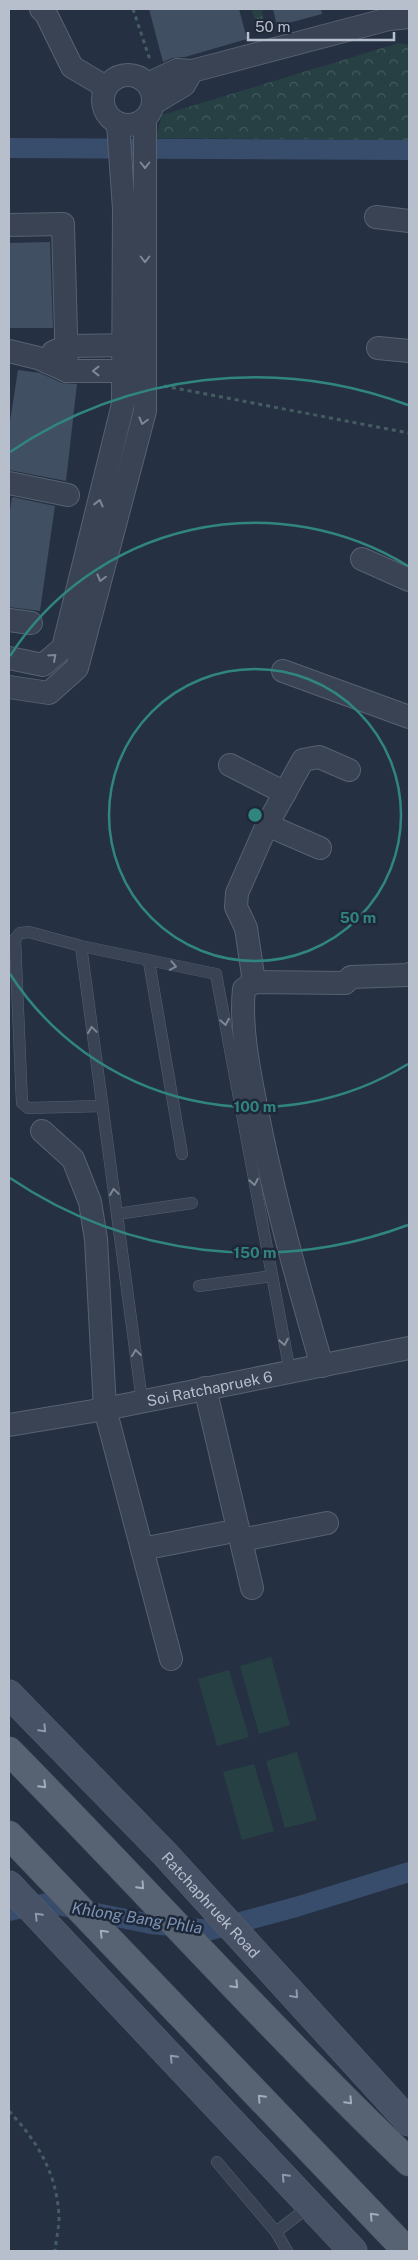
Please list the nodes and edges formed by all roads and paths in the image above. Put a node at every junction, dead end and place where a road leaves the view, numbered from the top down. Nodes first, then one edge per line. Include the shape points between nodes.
1 (41, 9) edge
2 (393, 13) edge
3 (409, 33) edge
4 (106, 87) junction
5 (149, 102) junction
6 (118, 124) junction
7 (135, 210) junction
8 (376, 217) dead end
9 (409, 221) edge
10 (9, 225) edge
11 (122, 345) junction
12 (145, 345) junction
13 (67, 346) junction
14 (378, 348) dead end
15 (9, 351) edge
16 (409, 351) edge
17 (38, 358) junction
18 (67, 371) junction
19 (123, 371) junction
20 (154, 373) junction
21 (409, 433) edge
22 (9, 483) edge
23 (68, 495) dead end
24 (362, 559) dead end
25 (409, 580) edge
26 (9, 620) edge
27 (31, 623) dead end
28 (9, 658) edge
29 (283, 671) dead end
30 (9, 687) edge
31 (409, 717) edge
32 (230, 765) dead end
33 (349, 770) dead end
34 (285, 793) junction
35 (267, 825) junction
36 (320, 848) dead end
37 (81, 946) junction
38 (149, 962) junction
39 (409, 974) edge
40 (254, 982) junction
41 (102, 1106) junction
42 (42, 1131) dead end
43 (182, 1154) dead end
44 (192, 1203) dead end
45 (117, 1214) junction
46 (272, 1276) junction
47 (199, 1286) dead end
48 (409, 1348) edge
49 (322, 1366) junction
50 (290, 1372) junction
51 (206, 1388) junction
52 (142, 1401) junction
53 (105, 1409) junction
54 (9, 1426) edge
55 (327, 1523) dead end
56 (232, 1536) junction
57 (142, 1549) junction
58 (252, 1588) dead end
59 (171, 1659) dead end
60 (9, 1694) edge
61 (9, 1750) edge
62 (14, 1840) edge
63 (9, 1885) edge
64 (9, 2111) edge
65 (409, 2122) edge
66 (216, 2162) dead end
67 (409, 2162) edge
68 (311, 2205) junction
69 (276, 2232) junction
70 (55, 2251) edge
71 (287, 2251) edge
72 (353, 2251) edge
73 (407, 2251) edge

1 - 4 street via 72,67
2 - 3 street
2 - 5 street via 192,71 177,70
4 - 5 street via 118,76 126,74 142,78
4 - 6 street via 103,95 106,112
5 - 6 street via 132,125
5 -> 7 street
6 - 7 street
7 - 11 street
7 -> 12 street
8 - 9 street
10 - 13 street via 63,224
11 - 12 street
11 - 13 street
11 - 19 street
12 - 20 street
13 - 17 street
13 - 18 street
14 - 16 street
15 - 17 street
17 - 18 street
19 -> 18 street
19 - 20 street
28 -> 19 street via 43,666 63,648 123,404
20 - 21 path via 163,386
20 -> 30 street via 77,668 49,693
22 - 23 street
24 - 25 street
26 - 27 street
29 - 31 street
32 - 34 street
33 - 34 street via 319,757 303,760
34 - 35 street
35 - 36 street
35 - 40 street via 237,893 236,907 246,928
37 - 38 lane
41 -> 37 lane
37 - 41 lane via 29,932 20,933 15,939 22,1102 28,1108
38 - 43 lane
38 -> 46 lane via 216,974
39 - 40 street via 351,977 344,983
40 - 49 street via 245,987 243,995 248,1066 281,1220
45 -> 41 lane
42 - 53 street via 73,1159 90,1202 96,1239
44 - 45 lane
52 -> 45 lane
46 - 47 lane
46 -> 50 lane
48 - 49 street, Soi Ratchapruek 6
49 - 50 street, Soi Ratchapruek 6
50 - 51 street, Soi Ratchapruek 6
51 - 52 street, Soi Ratchapruek 6
51 - 56 street
52 - 53 street, Soi Ratchapruek 6
53 - 54 street, Soi Ratchapruek 6
53 - 57 street
55 - 56 street
56 - 57 street
56 - 58 street
57 - 59 street
60 -> 65 main road, Ratchaphruek Road via 165,1854
61 -> 67 main road
73 -> 62 main road
68 -> 63 main road
64 - 70 path via 42,2152 51,2176 59,2218
66 - 69 lane
68 - 69 lane
68 - 72 main road
69 - 71 lane

